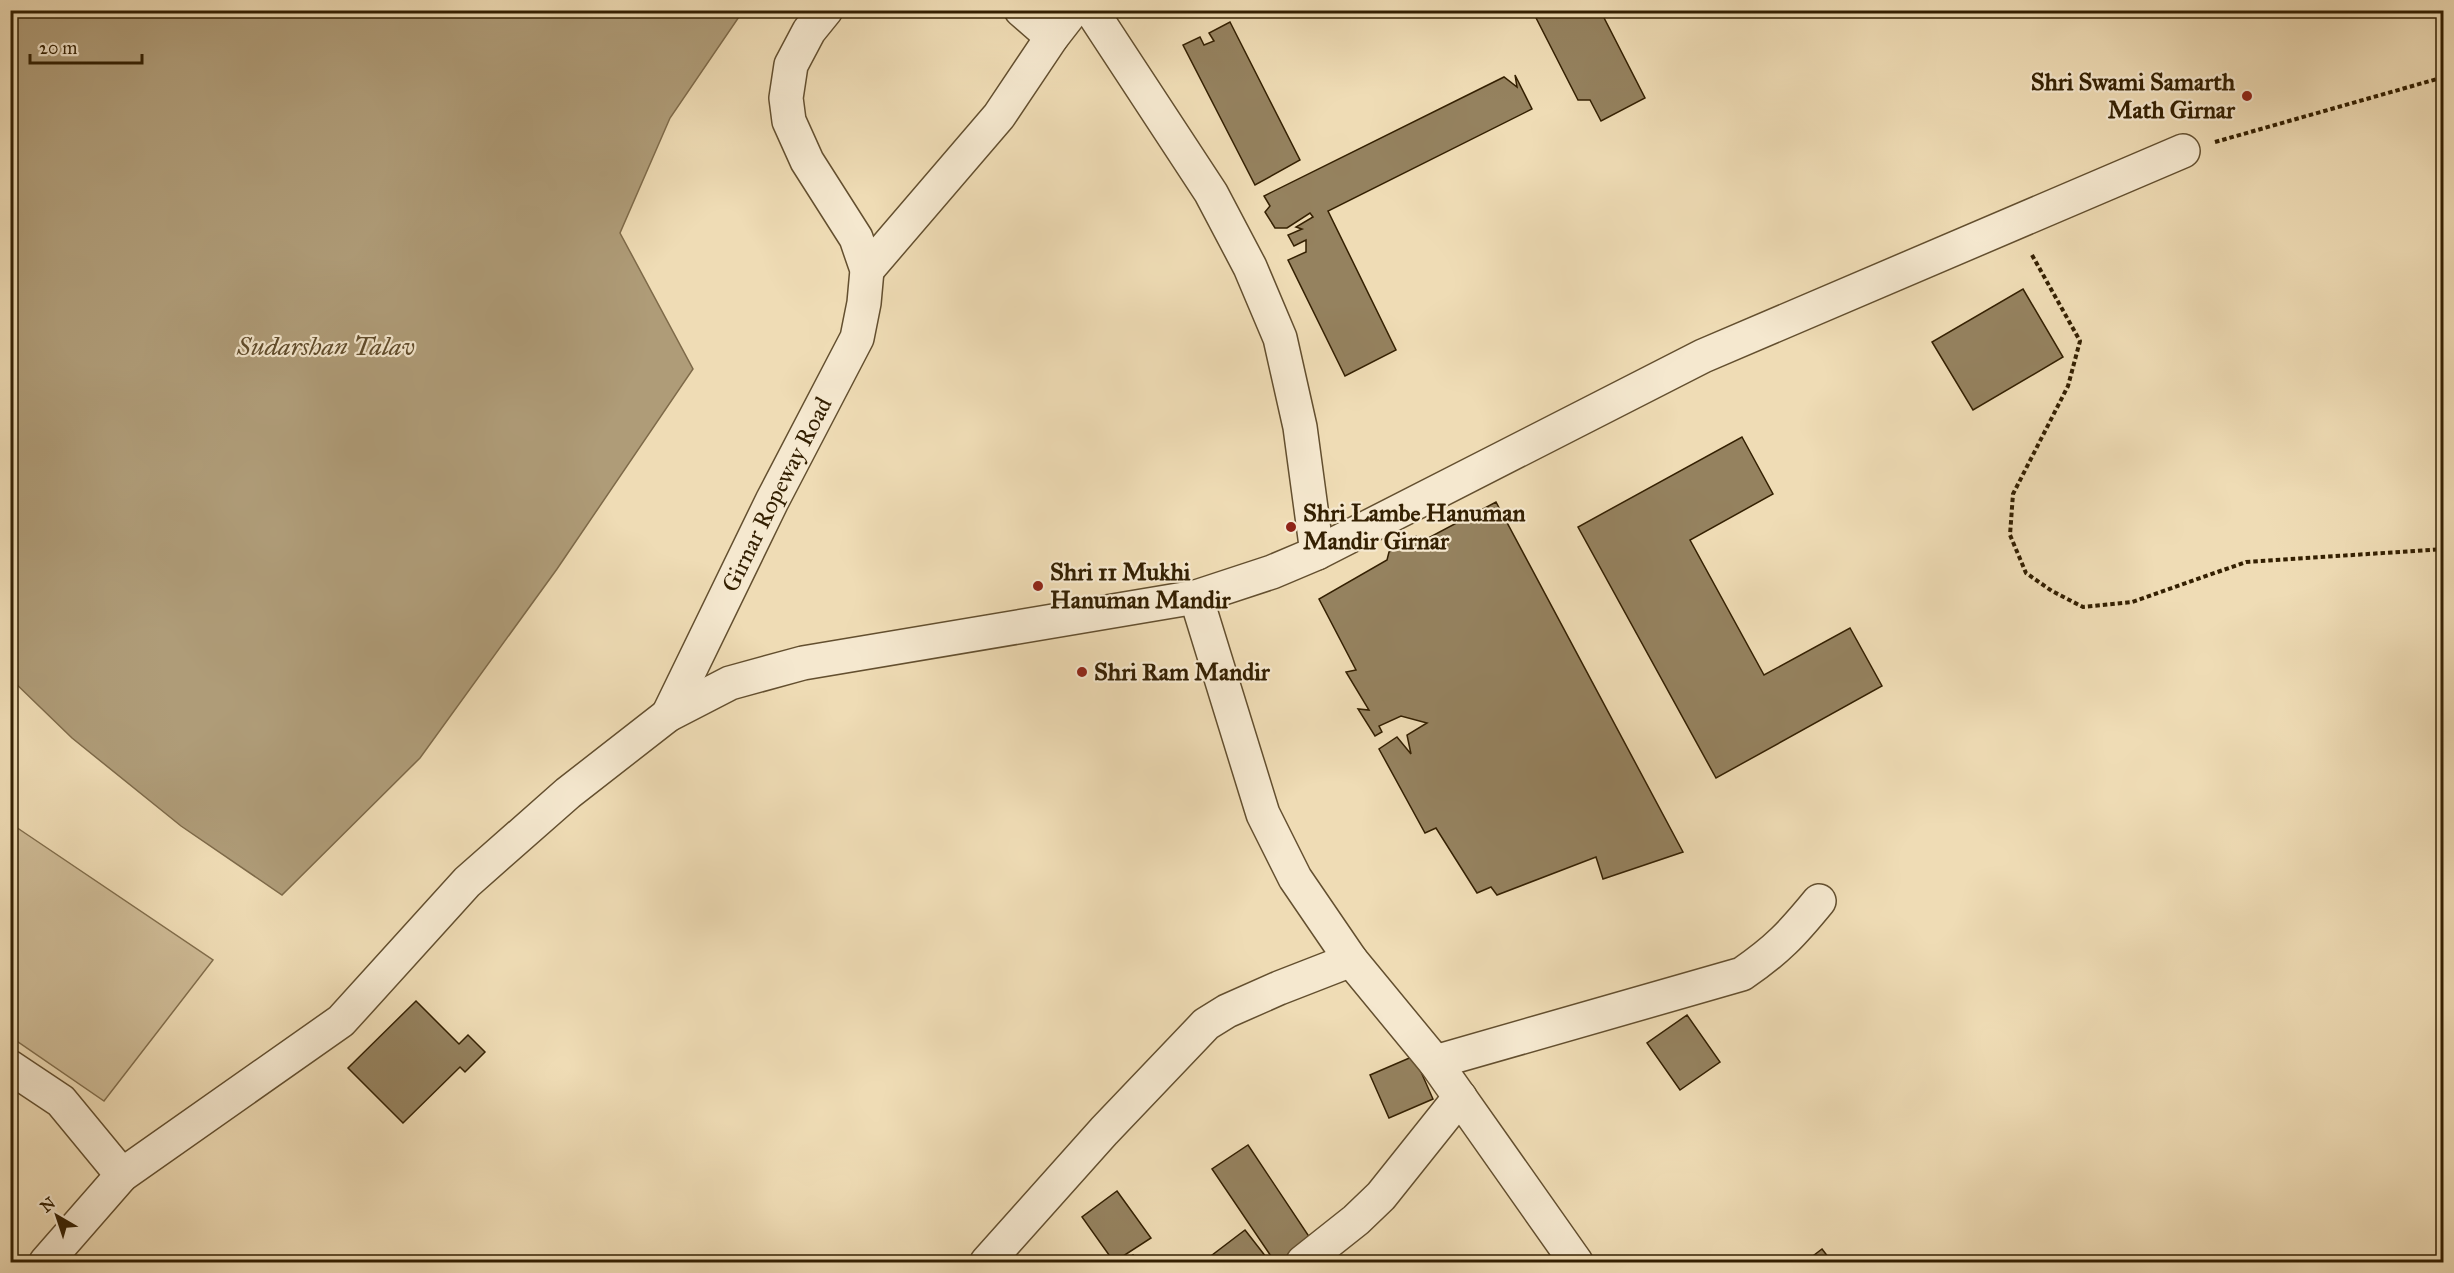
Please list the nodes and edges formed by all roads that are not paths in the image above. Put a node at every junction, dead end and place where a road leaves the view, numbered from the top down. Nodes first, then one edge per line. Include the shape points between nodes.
1 (826, 10) edge
2 (1022, 10) edge
3 (1073, 10) edge
4 (1091, 10) edge
5 (1052, 37) junction
6 (2183, 151) road end
7 (867, 270) junction
8 (1317, 553) junction
9 (1196, 597) junction
10 (669, 715) junction
11 (1819, 901) dead end
12 (1351, 960) junction
13 (1435, 1062) junction
14 (10, 1067) edge
15 (1460, 1097) junction
16 (122, 1175) junction
17 (46, 1263) edge
18 (987, 1263) edge
19 (1304, 1263) edge
20 (1576, 1263) edge

1 - 7 street, Girnar Ropeway Road via 791,65 786,98 789,121 807,161 856,238
2 - 5 street
3 - 5 street
4 - 8 street via 1211,193 1280,338 1300,427
5 - 7 street via 999,116
6 - 8 street via 1703,356
7 - 10 street, Girnar Ropeway Road via 857,338 771,501
8 - 9 street
9 - 10 street via 803,663 730,684
9 - 12 street via 1263,813 1295,878
10 - 16 street via 568,793 467,882 341,1021
11 - 13 street via 1790,937 1742,974
12 - 13 street
12 - 18 street via 1279,988 1206,1024
13 - 15 street
14 - 16 street via 62,1101
15 - 19 street via 1381,1196
15 - 20 street
16 - 17 street

